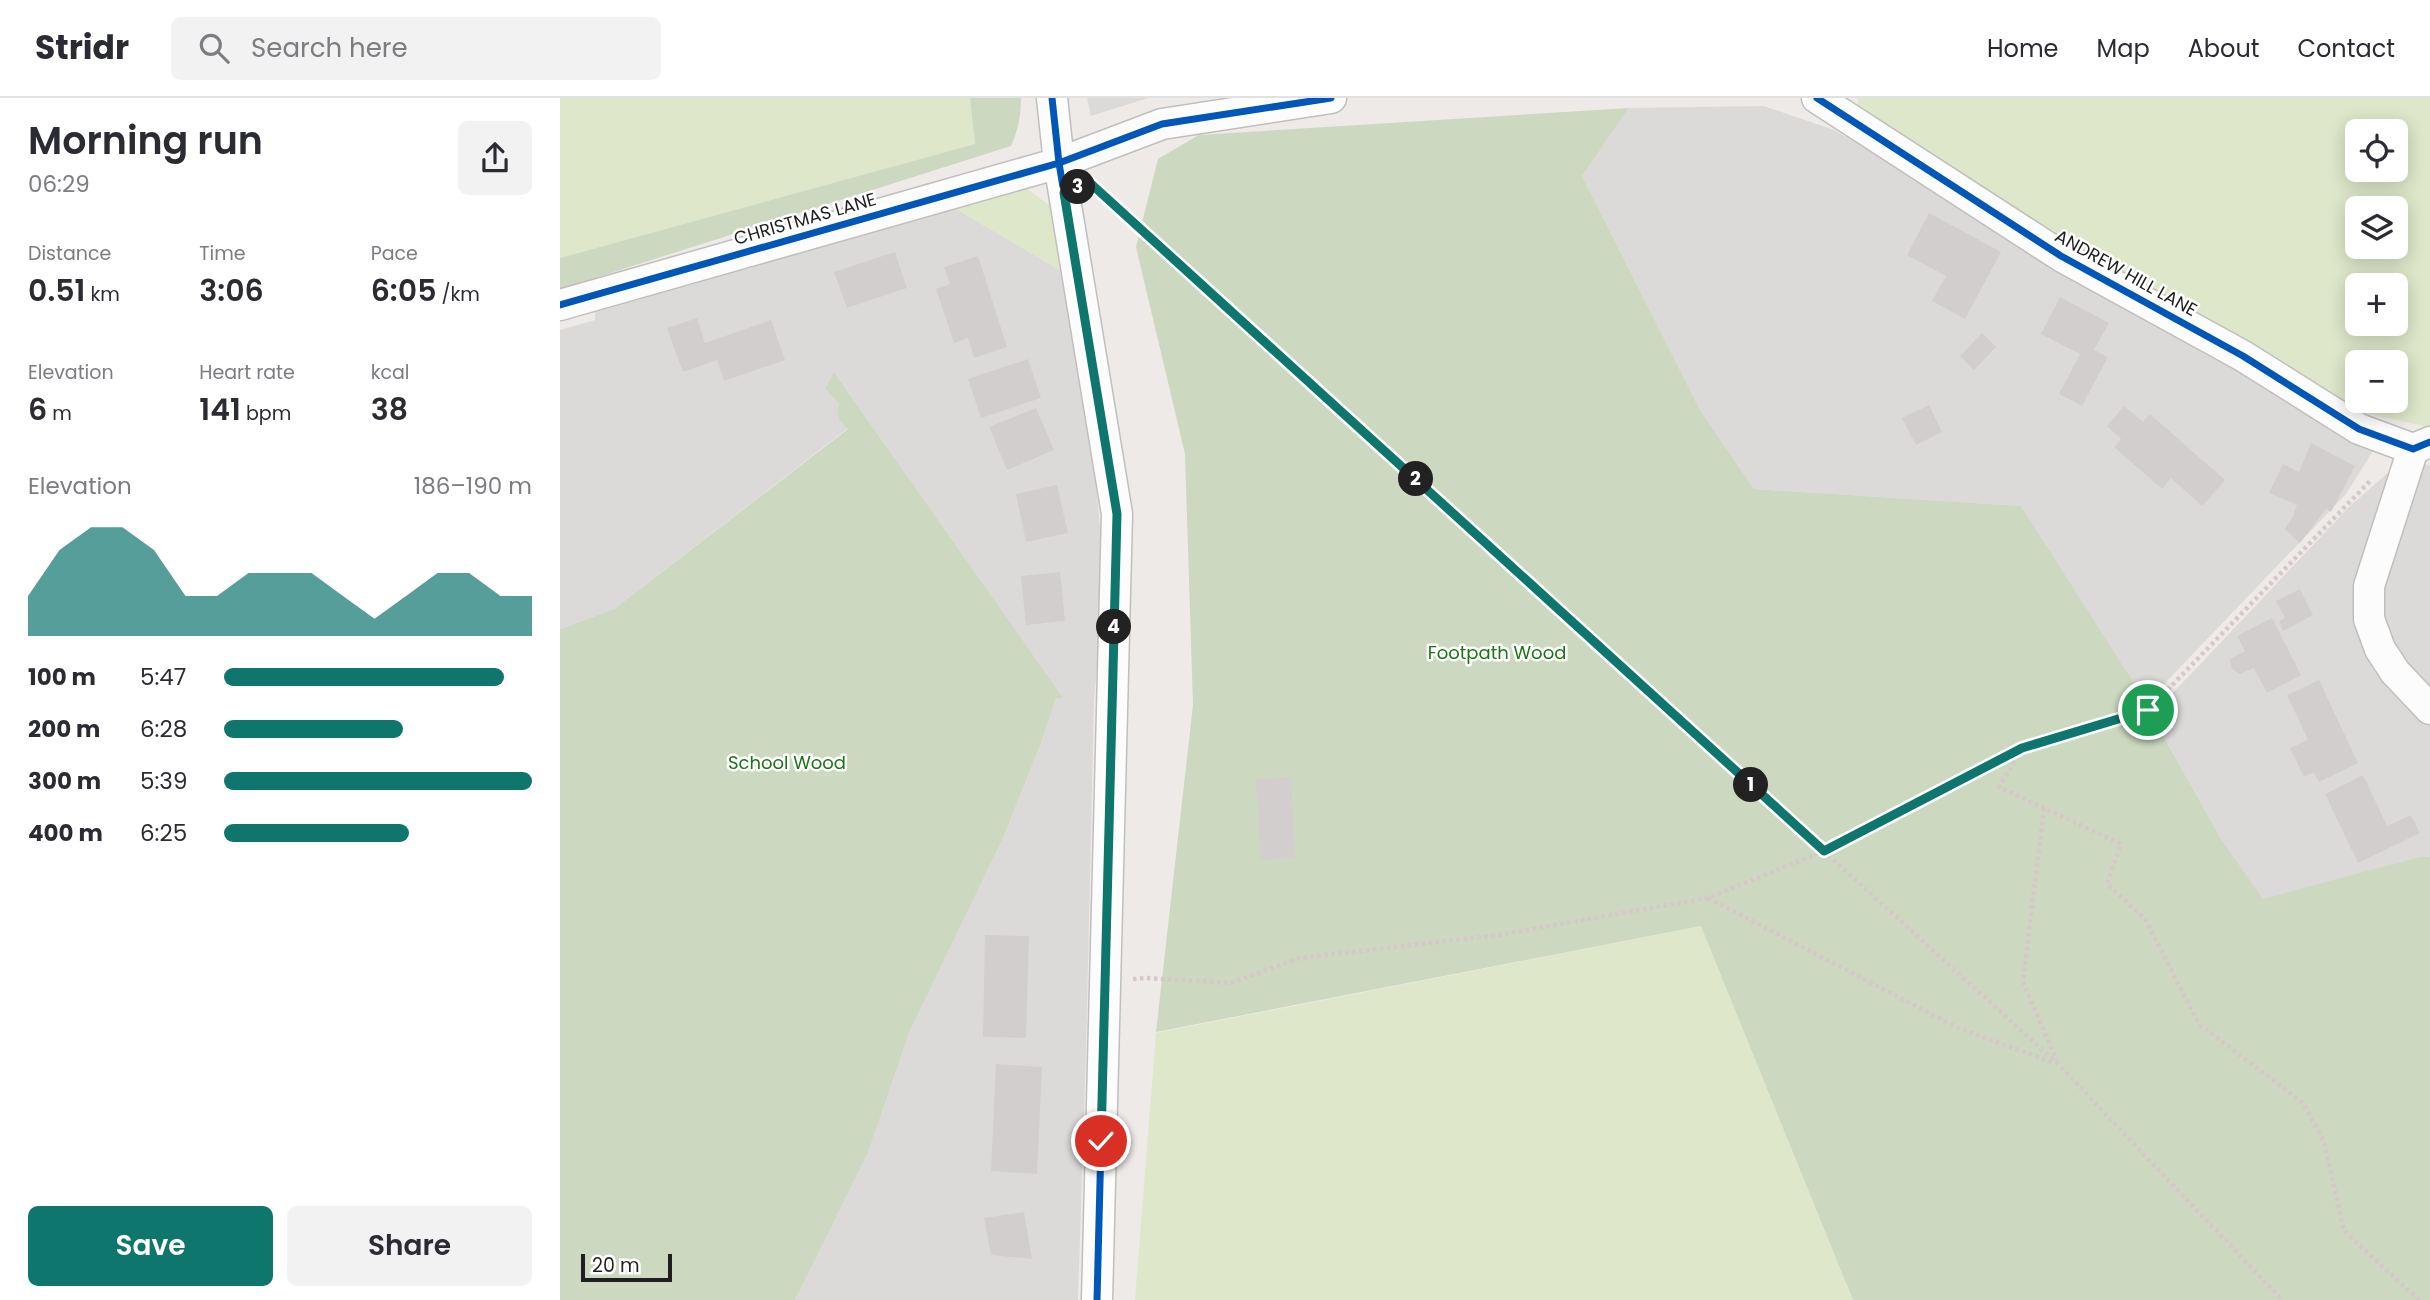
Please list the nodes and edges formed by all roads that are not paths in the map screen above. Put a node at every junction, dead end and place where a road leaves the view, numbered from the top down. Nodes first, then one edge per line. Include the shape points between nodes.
1 (1052, 98) edge
2 (1331, 98) edge
3 (1817, 98) edge
4 (1059, 163) junction
5 (560, 304) edge
6 (2421, 446) edge
7 (2430, 709) edge
8 (1097, 1300) edge

1 - 4 street
2 - 4 street via 1162,124
3 - 6 street, ANDREW HILL LANE via 2061,256 2244,356 2360,429
4 - 5 street, CHRISTMAS LANE
4 - 8 street via 1117,514
6 - 7 street via 2368,586 2369,619 2395,672

